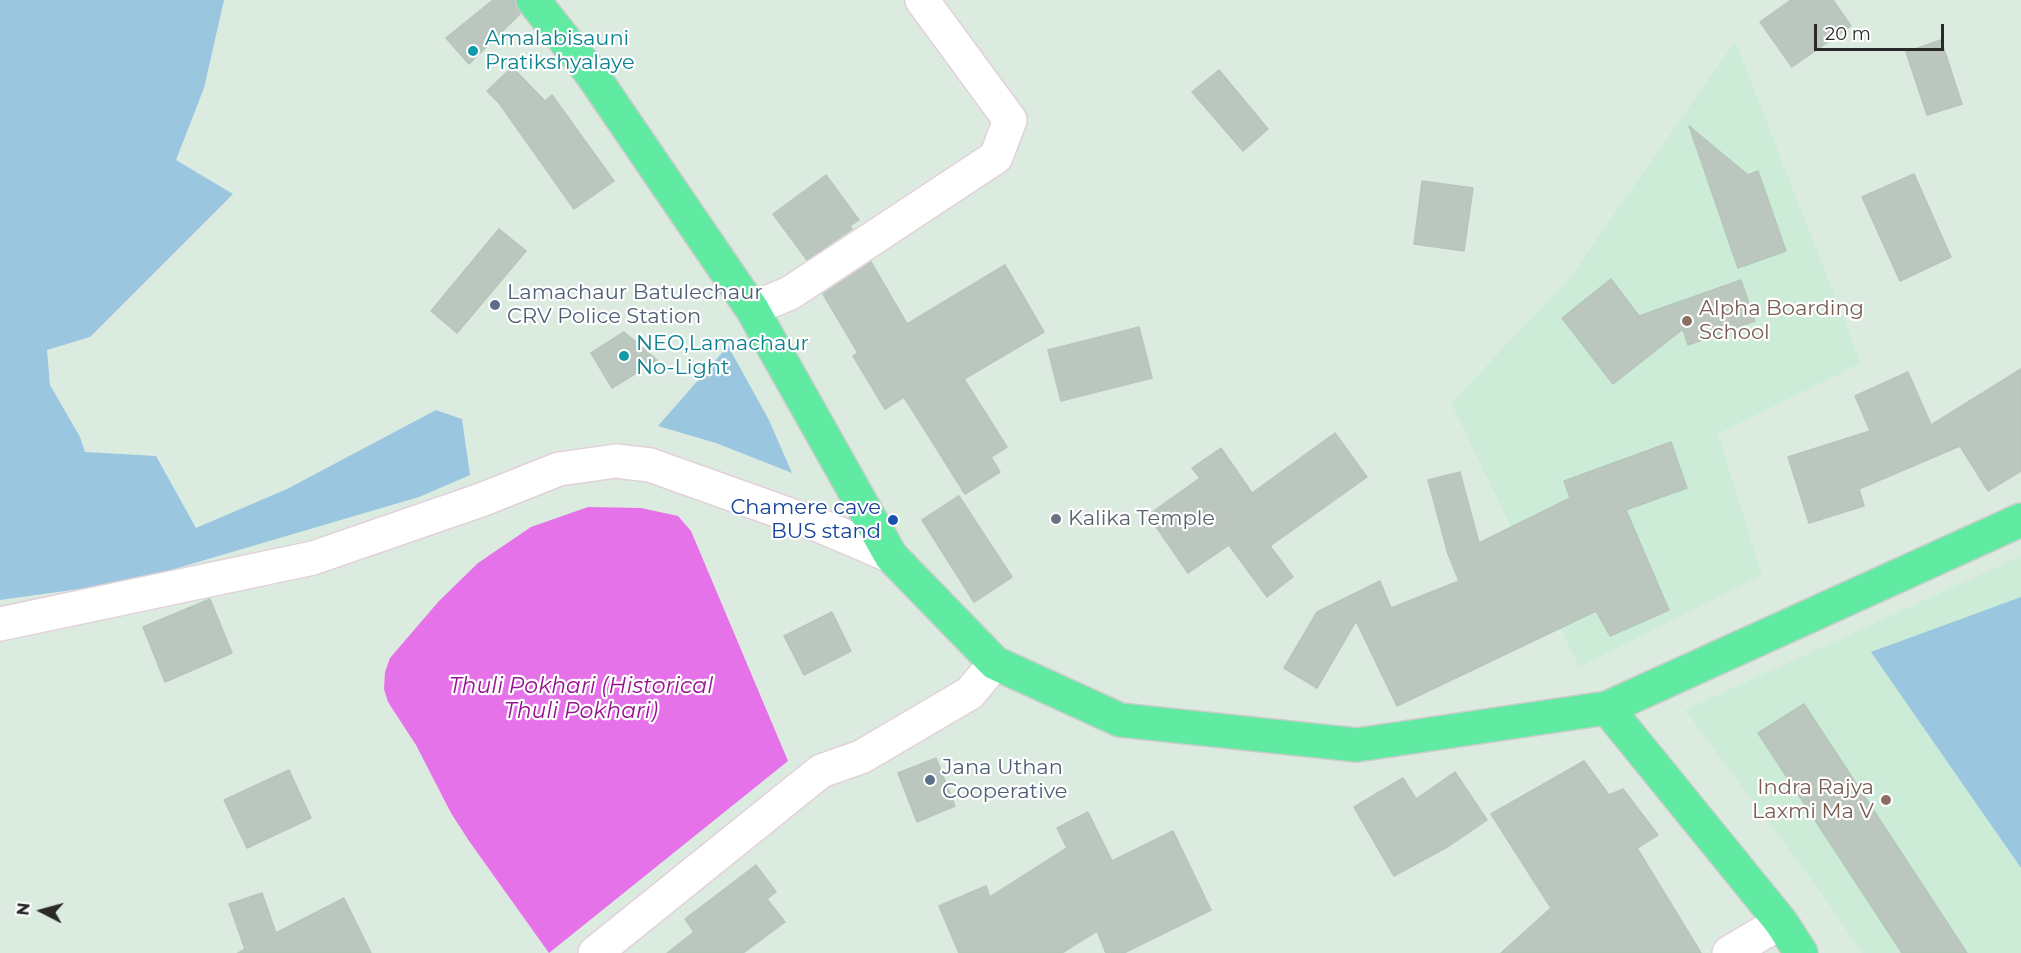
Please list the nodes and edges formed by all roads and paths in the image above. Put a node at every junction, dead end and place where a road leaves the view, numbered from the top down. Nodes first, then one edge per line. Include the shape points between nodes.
1 (533, 0) edge
2 (922, 0) edge
3 (752, 309) junction
4 (2021, 520) edge
5 (891, 556) junction
6 (0, 624) edge
7 (994, 663) junction
8 (1607, 708) junction
9 (1781, 922) junction
10 (595, 953) edge
11 (1729, 953) edge
12 (1801, 953) edge

1 - 3 main road via 591,73
2 - 3 street via 1010,120 996,157 790,293
3 - 5 main road
4 - 8 main road
5 - 6 street via 821,526 650,465 616,461 559,469 313,558
5 - 7 main road
7 - 8 main road via 1120,720 1357,745
7 - 10 street via 970,693 861,757 821,771
8 - 9 main road
9 - 11 street
9 - 12 main road

